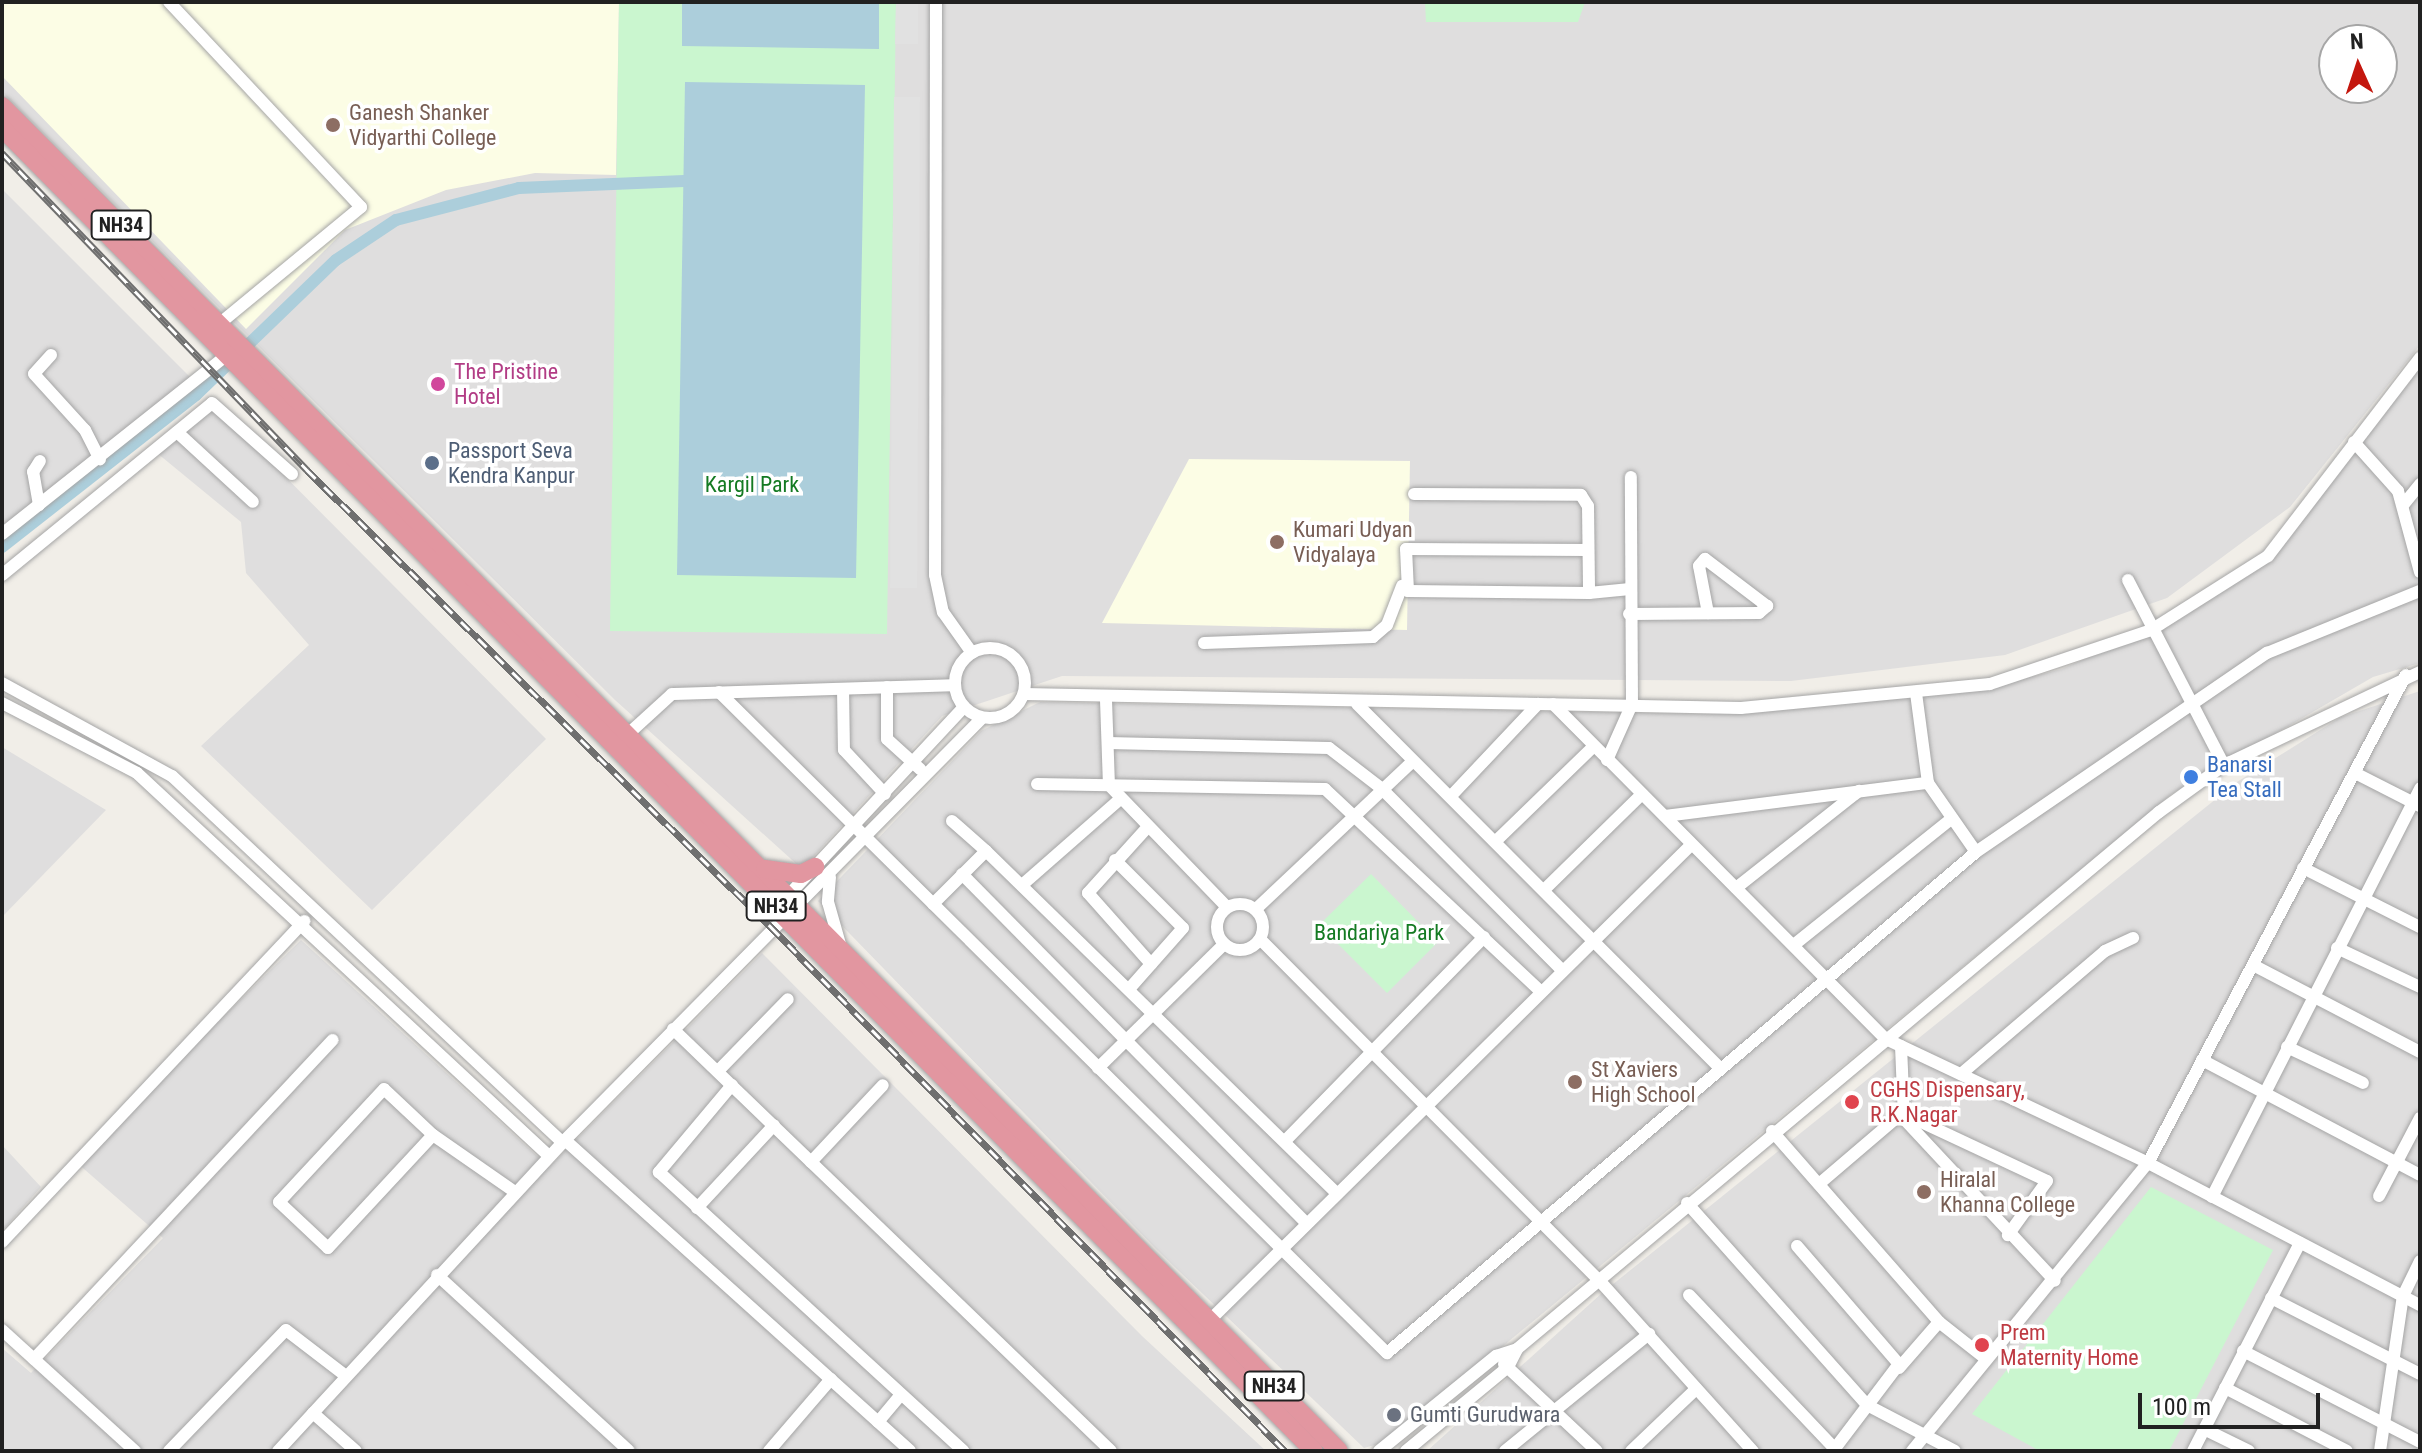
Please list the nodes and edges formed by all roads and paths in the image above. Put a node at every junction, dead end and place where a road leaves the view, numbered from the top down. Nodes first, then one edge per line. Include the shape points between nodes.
1 (169, 2) edge
2 (936, 2) edge
3 (2, 106) edge
4 (2, 128) edge
5 (213, 329) junction
6 (238, 353) junction
7 (51, 355) dead end
8 (2420, 358) edge
9 (177, 432) junction
10 (2354, 442) junction
11 (100, 459) junction
12 (40, 461) dead end
13 (292, 474) dead end
14 (1631, 477) dead end
15 (2420, 484) edge
16 (1414, 494) dead end
17 (253, 502) dead end
18 (2404, 504) junction
19 (39, 505) junction
20 (2, 534) edge
21 (1588, 550) junction
22 (2420, 572) edge
23 (2, 575) edge
24 (2128, 580) dead end
25 (1402, 586) junction
26 (1630, 589) junction
27 (2420, 591) edge
28 (1589, 593) junction
29 (1708, 613) junction
30 (1629, 614) junction
31 (2151, 630) junction
32 (1204, 643) dead end
33 (972, 653) junction
34 (2414, 673) edge
35 (2, 683) edge
36 (954, 685) junction
37 (887, 687) junction
38 (843, 689) junction
39 (719, 692) junction
40 (1916, 693) junction
41 (1024, 694) junction
42 (1106, 700) junction
43 (2188, 702) junction
44 (2, 703) edge
45 (1357, 704) junction
46 (1538, 704) junction
47 (1553, 704) junction
48 (1632, 704) junction
49 (964, 707) junction
50 (982, 718) junction
51 (626, 736) junction
52 (1108, 743) junction
53 (1593, 747) junction
54 (1607, 760) junction
55 (1412, 762) junction
56 (914, 764) junction
57 (2224, 765) junction
58 (2355, 773) junction
59 (927, 776) junction
60 (660, 780) junction
61 (1928, 783) junction
62 (1037, 784) dead end
63 (1109, 785) junction
64 (1381, 788) junction
65 (2420, 788) edge
66 (1860, 791) junction
67 (885, 794) junction
68 (1642, 794) junction
69 (1451, 796) junction
70 (1119, 800) junction
71 (2416, 805) edge
72 (1354, 812) junction
73 (1665, 816) junction
74 (1952, 818) junction
75 (952, 821) dead end
76 (853, 829) junction
77 (1145, 830) junction
78 (1497, 840) junction
79 (866, 841) junction
80 (1691, 845) junction
81 (986, 851) junction
82 (1976, 852) junction
83 (1115, 860) junction
84 (2303, 868) junction
85 (763, 869) junction
86 (823, 872) junction
87 (962, 874) junction
88 (1022, 885) junction
89 (1546, 888) junction
90 (1736, 888) junction
91 (2362, 897) junction
92 (933, 904) junction
93 (789, 906) junction
94 (1227, 907) junction
95 (1256, 909) junction
96 (313, 914) junction
97 (301, 925) junction
98 (2420, 927) edge
99 (1484, 937) junction
100 (2133, 938) dead end
101 (1260, 939) junction
102 (1595, 942) junction
103 (1224, 944) junction
104 (1795, 944) junction
105 (840, 945) junction
106 (2337, 948) junction
107 (1151, 964) junction
108 (2253, 965) junction
109 (1563, 971) junction
110 (1824, 977) junction
111 (2420, 987) edge
112 (1129, 989) junction
113 (1540, 991) junction
114 (2313, 996) junction
115 (788, 999) dead end
116 (1158, 1015) junction
117 (673, 1029) junction
118 (1886, 1039) junction
119 (333, 1040) dead end
120 (1129, 1041) junction
121 (1901, 1046) junction
122 (2287, 1047) junction
123 (1371, 1050) junction
124 (2420, 1052) edge
125 (2202, 1060) junction
126 (1098, 1068) junction
127 (1721, 1069) junction
128 (718, 1071) junction
129 (1961, 1074) junction
130 (2363, 1083) dead end
131 (732, 1085) junction
132 (883, 1085) dead end
133 (2264, 1092) junction
134 (1429, 1106) junction
135 (1902, 1113) junction
136 (2420, 1118) edge
137 (774, 1125) junction
138 (1772, 1131) junction
139 (433, 1135) junction
140 (563, 1141) junction
141 (1285, 1141) junction
142 (549, 1156) junction
143 (811, 1162) junction
144 (2148, 1163) junction
145 (2396, 1163) junction
146 (2420, 1175) edge
147 (1819, 1184) junction
148 (515, 1192) junction
149 (1337, 1194) junction
150 (2379, 1196) dead end
151 (2212, 1197) junction
152 (1079, 1203) junction
153 (1687, 1203) junction
154 (697, 1208) junction
155 (1307, 1224) junction
156 (1546, 1225) junction
157 (2008, 1235) junction
158 (2, 1242) edge
159 (2300, 1243) junction
160 (1797, 1246) dead end
161 (1280, 1251) junction
162 (2420, 1261) edge
163 (437, 1275) junction
164 (1598, 1279) junction
165 (2055, 1281) junction
166 (1689, 1295) dead end
167 (2403, 1296) junction
168 (2271, 1298) junction
169 (2420, 1305) edge
170 (1210, 1320) junction
171 (1939, 1322) junction
172 (2, 1330) edge
173 (1649, 1334) junction
174 (1517, 1349) junction
175 (2243, 1351) junction
176 (1496, 1356) junction
177 (34, 1359) junction
178 (1986, 1359) junction
179 (2393, 1360) junction
180 (1508, 1367) junction
181 (1899, 1368) junction
182 (2420, 1374) edge
183 (346, 1376) junction
184 (831, 1379) junction
185 (2225, 1388) junction
186 (1696, 1389) junction
187 (901, 1395) junction
188 (1872, 1408) junction
189 (1555, 1409) junction
190 (313, 1413) junction
191 (878, 1422) junction
192 (2384, 1424) junction
193 (2204, 1429) junction
194 (1924, 1436) junction
195 (1587, 1441) junction
196 (2420, 1442) edge
197 (1834, 1450) edge
198 (135, 1451) edge
199 (169, 1451) edge
200 (278, 1451) edge
201 (356, 1451) edge
202 (629, 1451) edge
203 (769, 1451) edge
204 (910, 1451) edge
205 (963, 1451) edge
206 (1111, 1451) edge
207 (1314, 1451) edge
208 (1339, 1451) edge
209 (1379, 1451) edge
210 (1406, 1451) edge
211 (1505, 1451) edge
212 (1575, 1451) edge
213 (1597, 1451) edge
214 (1631, 1451) edge
215 (1753, 1451) edge
216 (1912, 1451) edge
217 (1955, 1451) edge
218 (2193, 1451) edge
219 (2249, 1451) edge
220 (2347, 1451) edge
221 (2380, 1451) edge

1 - 5 street via 361,207
2 - 33 street via 935,575 943,612
3 - 5 highway, NH34
4 - 5 highway, NH34
5 - 6 highway, NH34
6 - 11 street
6 - 51 highway, NH34
6 - 60 highway, NH34
7 - 11 street via 34,374 85,430
8 - 10 street
9 - 13 street via 207,405 222,404
9 - 17 street
9 - 23 street
10 - 18 street
10 - 31 street via 2268,556
11 - 19 street
12 - 19 street via 33,472
14 - 26 street
15 - 18 street
16 - 21 street via 1581,495 1588,506
18 - 22 street
19 - 20 street
21 - 25 street via 1413,547 1402,553
21 - 28 street
24 - 31 street
25 - 28 street via 1416,592
25 - 32 street via 1387,625 1373,637
26 - 28 street
26 - 30 street
27 - 43 street via 2338,618
29 - 29 street via 1759,613 1767,606 1705,559 1699,566
29 - 30 street
30 - 48 street
31 - 40 street via 1990,684
31 - 43 street
33 - 36 street
33 - 41 street via 995,648 1016,660
34 - 57 street
34 - 58 street
35 - 96 street via 161,768
36 - 37 street
36 - 49 street
37 - 38 street
37 - 56 street via 887,739
38 - 39 street
38 - 67 street via 844,750
39 - 51 street via 664,696
39 - 76 street
40 - 48 street via 1741,708
40 - 61 street
41 - 42 street
41 - 50 street via 1003,716
42 - 45 street
42 - 52 street
43 - 57 street
43 - 82 street
44 - 97 street via 137,773
45 - 46 street
45 - 55 street
46 - 47 street
46 - 69 street
47 - 48 street
47 - 53 street
48 - 54 street
49 - 50 street
49 - 56 street
50 - 59 street
51 - 60 highway, NH34
52 - 63 street
52 - 64 street via 1306,743 1340,754
53 - 54 street
53 - 78 street
54 - 68 street
55 - 64 street
55 - 69 street
56 - 59 street
56 - 67 street
57 - 118 street
58 - 71 street
58 - 84 street
59 - 79 street
60 - 85 highway, NH34
60 - 93 highway, NH34
61 - 66 street
61 - 74 street
62 - 63 street
63 - 70 street
63 - 72 street via 1312,786
64 - 72 street
64 - 109 street
65 - 71 street
66 - 73 street
66 - 90 street
67 - 76 street
68 - 73 street
68 - 89 street
69 - 78 street
70 - 77 street
70 - 88 street
71 - 91 street
72 - 95 street
72 - 99 street
73 - 80 street
74 - 82 street
74 - 104 street
75 - 81 street
76 - 79 street
76 - 86 street
77 - 83 street
77 - 94 street
78 - 89 street
79 - 86 street
79 - 92 street
80 - 90 street
80 - 102 street
81 - 87 street
81 - 88 street
82 - 110 street
83 - 107 street via 1088,895
83 - 107 street via 1183,928
84 - 91 street
84 - 108 street
85 - 86 highway
85 - 93 highway, NH34
86 - 93 street
86 - 105 street
87 - 92 street
87 - 120 street
88 - 112 street
89 - 102 street
90 - 104 street
91 - 98 street
91 - 106 street
92 - 126 street
93 - 105 highway, NH34
93 - 117 street
93 - 152 highway, NH34
94 - 95 street
94 - 103 street via 1217,925
95 - 101 street
96 - 97 street
96 - 140 street
97 - 142 street
97 - 158 street
99 - 113 street
99 - 123 street
100 - 129 street via 2105,951
101 - 103 street via 1237,950
101 - 123 street
102 - 109 street
102 - 127 street
103 - 116 street
104 - 110 street
105 - 152 highway, NH34
106 - 111 street
106 - 114 street
107 - 112 street
108 - 114 street
108 - 125 street
109 - 113 street
110 - 118 street
110 - 127 street
112 - 116 street
113 - 134 street
114 - 122 street
114 - 124 street
115 - 128 street
116 - 120 street
116 - 141 street
117 - 128 street
117 - 140 street
118 - 121 street
118 - 138 street
119 - 177 street
120 - 126 street
120 - 155 street
121 - 129 street
121 - 135 street
122 - 130 street
122 - 133 street
123 - 134 street
123 - 141 street
125 - 133 street
125 - 144 street
126 - 161 street
127 - 156 street
128 - 131 street
129 - 144 street
131 - 137 street
131 - 154 street via 658,1165
132 - 143 street
133 - 145 street
133 - 151 street
134 - 149 street
134 - 156 street
135 - 147 street
135 - 157 street
135 - 157 street via 2047,1181
136 - 145 street
137 - 143 street
137 - 154 street
138 - 147 street
138 - 153 street
139 - 139 street via 328,1248 279,1202 384,1089
139 - 148 street
140 - 142 street
140 - 184 street
141 - 149 street
142 - 148 street
143 - 206 street
144 - 151 street
144 - 165 street
145 - 146 street
145 - 150 street
147 - 171 street
148 - 163 street
149 - 155 street
151 - 159 street
152 - 170 highway, NH34
152 - 207 highway, NH34
153 - 164 street
153 - 188 street
154 - 187 street
155 - 161 street
156 - 161 street via 1387,1353
156 - 164 street
157 - 165 street
159 - 167 street
159 - 168 street
160 - 181 street
161 - 170 street
162 - 167 street
163 - 183 street
163 - 202 street
164 - 173 street
164 - 174 street
165 - 178 street
166 - 197 street
167 - 169 street
167 - 179 street
168 - 175 street
168 - 179 street
170 - 208 highway, NH34
171 - 178 street
171 - 181 street
172 - 177 street
173 - 186 street
173 - 189 street
174 - 176 street
174 - 180 street
175 - 185 street
175 - 192 street
176 - 180 street
176 - 209 street
177 - 198 street
178 - 194 street
179 - 182 street
179 - 192 street
180 - 189 street
180 - 210 street
181 - 188 street
183 - 190 street
183 - 199 street via 286,1330
184 - 191 street
184 - 203 street
185 - 193 street
185 - 220 street
186 - 214 street
186 - 215 street
187 - 191 street
187 - 205 street
188 - 194 street
188 - 197 street
189 - 195 street
189 - 211 street
190 - 200 street
190 - 201 street
191 - 204 street
192 - 196 street
192 - 221 street
193 - 218 street
193 - 219 street
194 - 216 street
194 - 217 street
195 - 212 street
195 - 213 street

